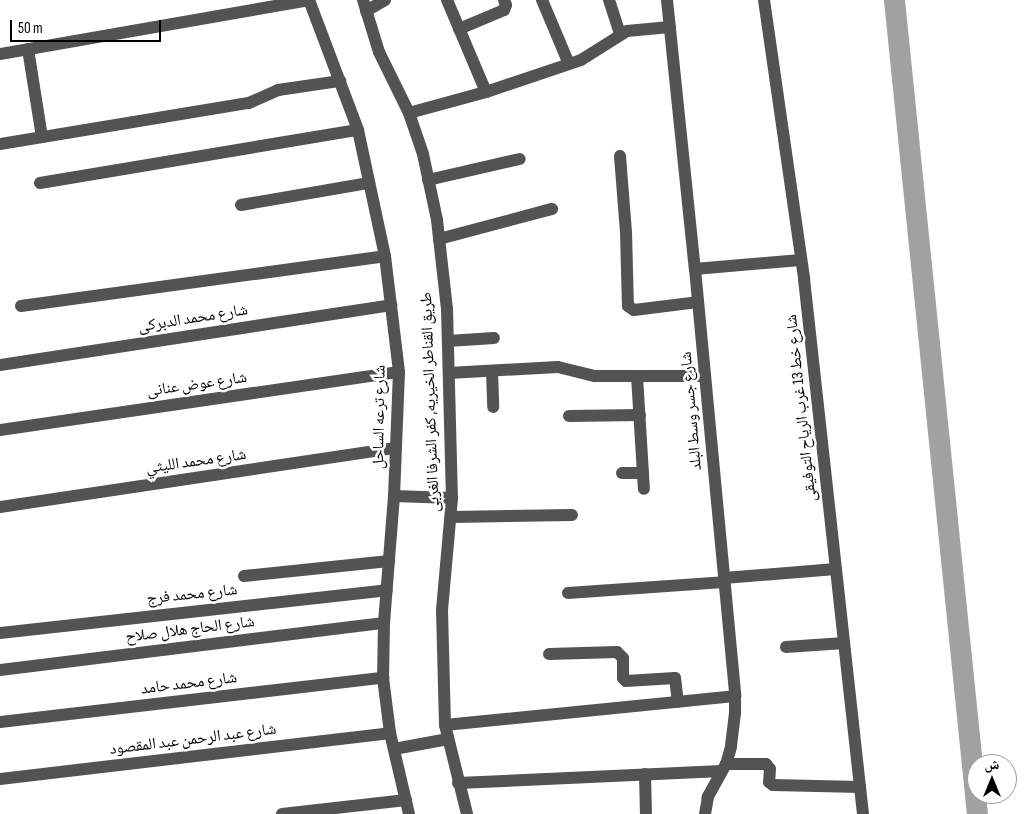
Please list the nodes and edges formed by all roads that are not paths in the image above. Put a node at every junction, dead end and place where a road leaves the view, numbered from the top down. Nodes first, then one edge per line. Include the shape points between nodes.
1 (309, 0) edge
2 (385, 0) edge
3 (447, 0) edge
4 (504, 0) edge
5 (542, 0) edge
6 (609, 0) edge
7 (667, 0) edge
8 (764, 0) edge
9 (364, 5) edge
10 (670, 28) junction
11 (459, 29) junction
12 (620, 34) junction
13 (28, 49) junction
14 (0, 54) edge
15 (569, 64) junction
16 (340, 81) junction
17 (486, 92) junction
18 (409, 114) junction
19 (358, 130) junction
20 (42, 137) junction
21 (0, 144) edge
22 (620, 156) dead end
23 (520, 158) dead end
24 (428, 180) junction
25 (40, 183) dead end
26 (369, 183) junction
27 (241, 204) dead end
28 (552, 209) dead end
29 (440, 239) junction
30 (385, 256) junction
31 (801, 260) junction
32 (695, 269) junction
33 (698, 302) junction
34 (391, 305) junction
35 (21, 306) dead end
36 (494, 338) dead end
37 (448, 341) junction
38 (0, 365) edge
39 (492, 371) junction
40 (399, 372) junction
41 (449, 373) junction
42 (637, 376) junction
43 (705, 376) junction
44 (493, 407) dead end
45 (640, 415) junction
46 (569, 416) dead end
47 (0, 430) edge
48 (396, 448) junction
49 (622, 473) dead end
50 (643, 473) junction
51 (644, 489) dead end
52 (394, 496) junction
53 (452, 498) junction
54 (0, 507) edge
55 (572, 515) dead end
56 (451, 517) junction
57 (389, 561) junction
58 (836, 569) junction
59 (244, 576) dead end
60 (724, 580) junction
61 (387, 590) junction
62 (568, 593) dead end
63 (384, 624) junction
64 (0, 633) edge
65 (844, 643) junction
66 (786, 647) dead end
67 (549, 654) dead end
68 (0, 670) edge
69 (383, 678) junction
70 (735, 696) junction
71 (678, 702) junction
72 (0, 722) edge
73 (445, 725) junction
74 (390, 733) junction
75 (448, 739) junction
76 (394, 749) junction
77 (724, 767) junction
78 (645, 774) junction
79 (0, 779) edge
80 (458, 783) junction
81 (860, 787) junction
82 (406, 800) junction
83 (282, 814) edge
84 (409, 814) edge
85 (467, 814) edge
86 (646, 814) edge
87 (705, 814) edge
88 (863, 814) edge

1 - 13 street
1 - 16 street, شارع ترعه الساحل
2 - 9 street
3 - 11 street
4 - 11 street via 504,10
5 - 15 street
6 - 12 street
7 - 10 street, شارع جسر وسط البلد
8 - 31 street, شارع خط 13 غرب الرياح التوفيقى
9 - 18 street, طريق القناطر الخيريه, كفر الشرفا الغربى via 379,52
10 - 12 street via 636,29
10 - 32 street, شارع جسر وسط البلد
11 - 17 street
12 - 15 street via 581,60
13 - 14 street
13 - 20 street
15 - 17 street
16 - 19 street, شارع ترعه الساحل
16 - 20 street via 278,90 249,103
17 - 18 street
18 - 24 street, طريق القناطر الخيريه, كفر الشرفا الغربى
19 - 25 street
19 - 26 street, شارع ترعه الساحل
20 - 21 street
22 - 33 street via 628,306 634,310
23 - 24 street
24 - 29 street, طريق القناطر الخيريه, كفر الشرفا الغربى
26 - 27 street
26 - 30 street, شارع ترعه الساحل
28 - 29 street
29 - 37 street, طريق القناطر الخيريه, كفر الشرفا الغربى
30 - 34 street, شارع ترعه الساحل
30 - 35 street
31 - 32 street
31 - 58 street, شارع خط 13 غرب الرياح التوفيقى
32 - 33 street, شارع جسر وسط البلد
33 - 43 street, شارع جسر وسط البلد
34 - 38 street, شارع محمد الدبركى
34 - 40 street, شارع ترعه الساحل
36 - 37 street
37 - 41 street, طريق القناطر الخيريه, كفر الشرفا الغربى
39 - 41 street
39 - 42 street via 558,367 595,376
39 - 44 street
40 - 47 street, شارع عوض عنانى
40 - 48 street, شارع ترعه الساحل
41 - 53 street, طريق القناطر الخيريه, كفر الشرفا الغربى
42 - 43 street
42 - 45 street
43 - 60 street, شارع جسر وسط البلد
45 - 46 street
45 - 50 street
48 - 52 street, شارع ترعه الساحل
48 - 54 street, شارع محمد الليثي
49 - 50 street
50 - 51 street
52 - 53 street
52 - 57 street, شارع ترعه الساحل
53 - 56 street, طريق القناطر الخيريه, كفر الشرفا الغربى
55 - 56 street
56 - 73 street, طريق القناطر الخيريه, كفر الشرفا الغربى via 442,610
57 - 59 street
57 - 61 street, شارع ترعه الساحل
58 - 60 street
58 - 65 street, شارع خط 13 غرب الرياح التوفيقى
60 - 62 street
60 - 70 street, شارع جسر وسط البلد
61 - 63 street, شارع ترعه الساحل
61 - 64 street, شارع محمد فرج
63 - 68 street, شارع الحاج هلال صلاح
63 - 69 street, شارع ترعه الساحل
65 - 66 street
65 - 81 street, شارع خط 13 غرب الرياح التوفيقى
67 - 71 street via 617,652 623,658 623,678 626,681 675,678
69 - 72 street, شارع محمد حامد
69 - 74 street, شارع ترعه الساحل
70 - 71 street
70 - 77 street, شارع جسر وسط البلد via 734,730
71 - 73 street
73 - 75 street, طريق القناطر الخيريه, كفر الشرفا الغربى
74 - 76 street, شارع ترعه الساحل
74 - 79 street, شارع عبد الرحمن عبد المقصود
75 - 76 street
75 - 80 street, طريق القناطر الخيريه, كفر الشرفا الغربى
76 - 82 street, شارع ترعه الساحل
77 - 78 street
77 - 81 street via 766,764 770,769 769,782 773,785
77 - 87 street, شارع جسر وسط البلد via 712,789
78 - 80 street
78 - 86 street
80 - 85 street, طريق القناطر الخيريه, كفر الشرفا الغربى
81 - 88 street, شارع خط 13 غرب الرياح التوفيقى
82 - 83 street
82 - 84 street, شارع ترعه الساحل

